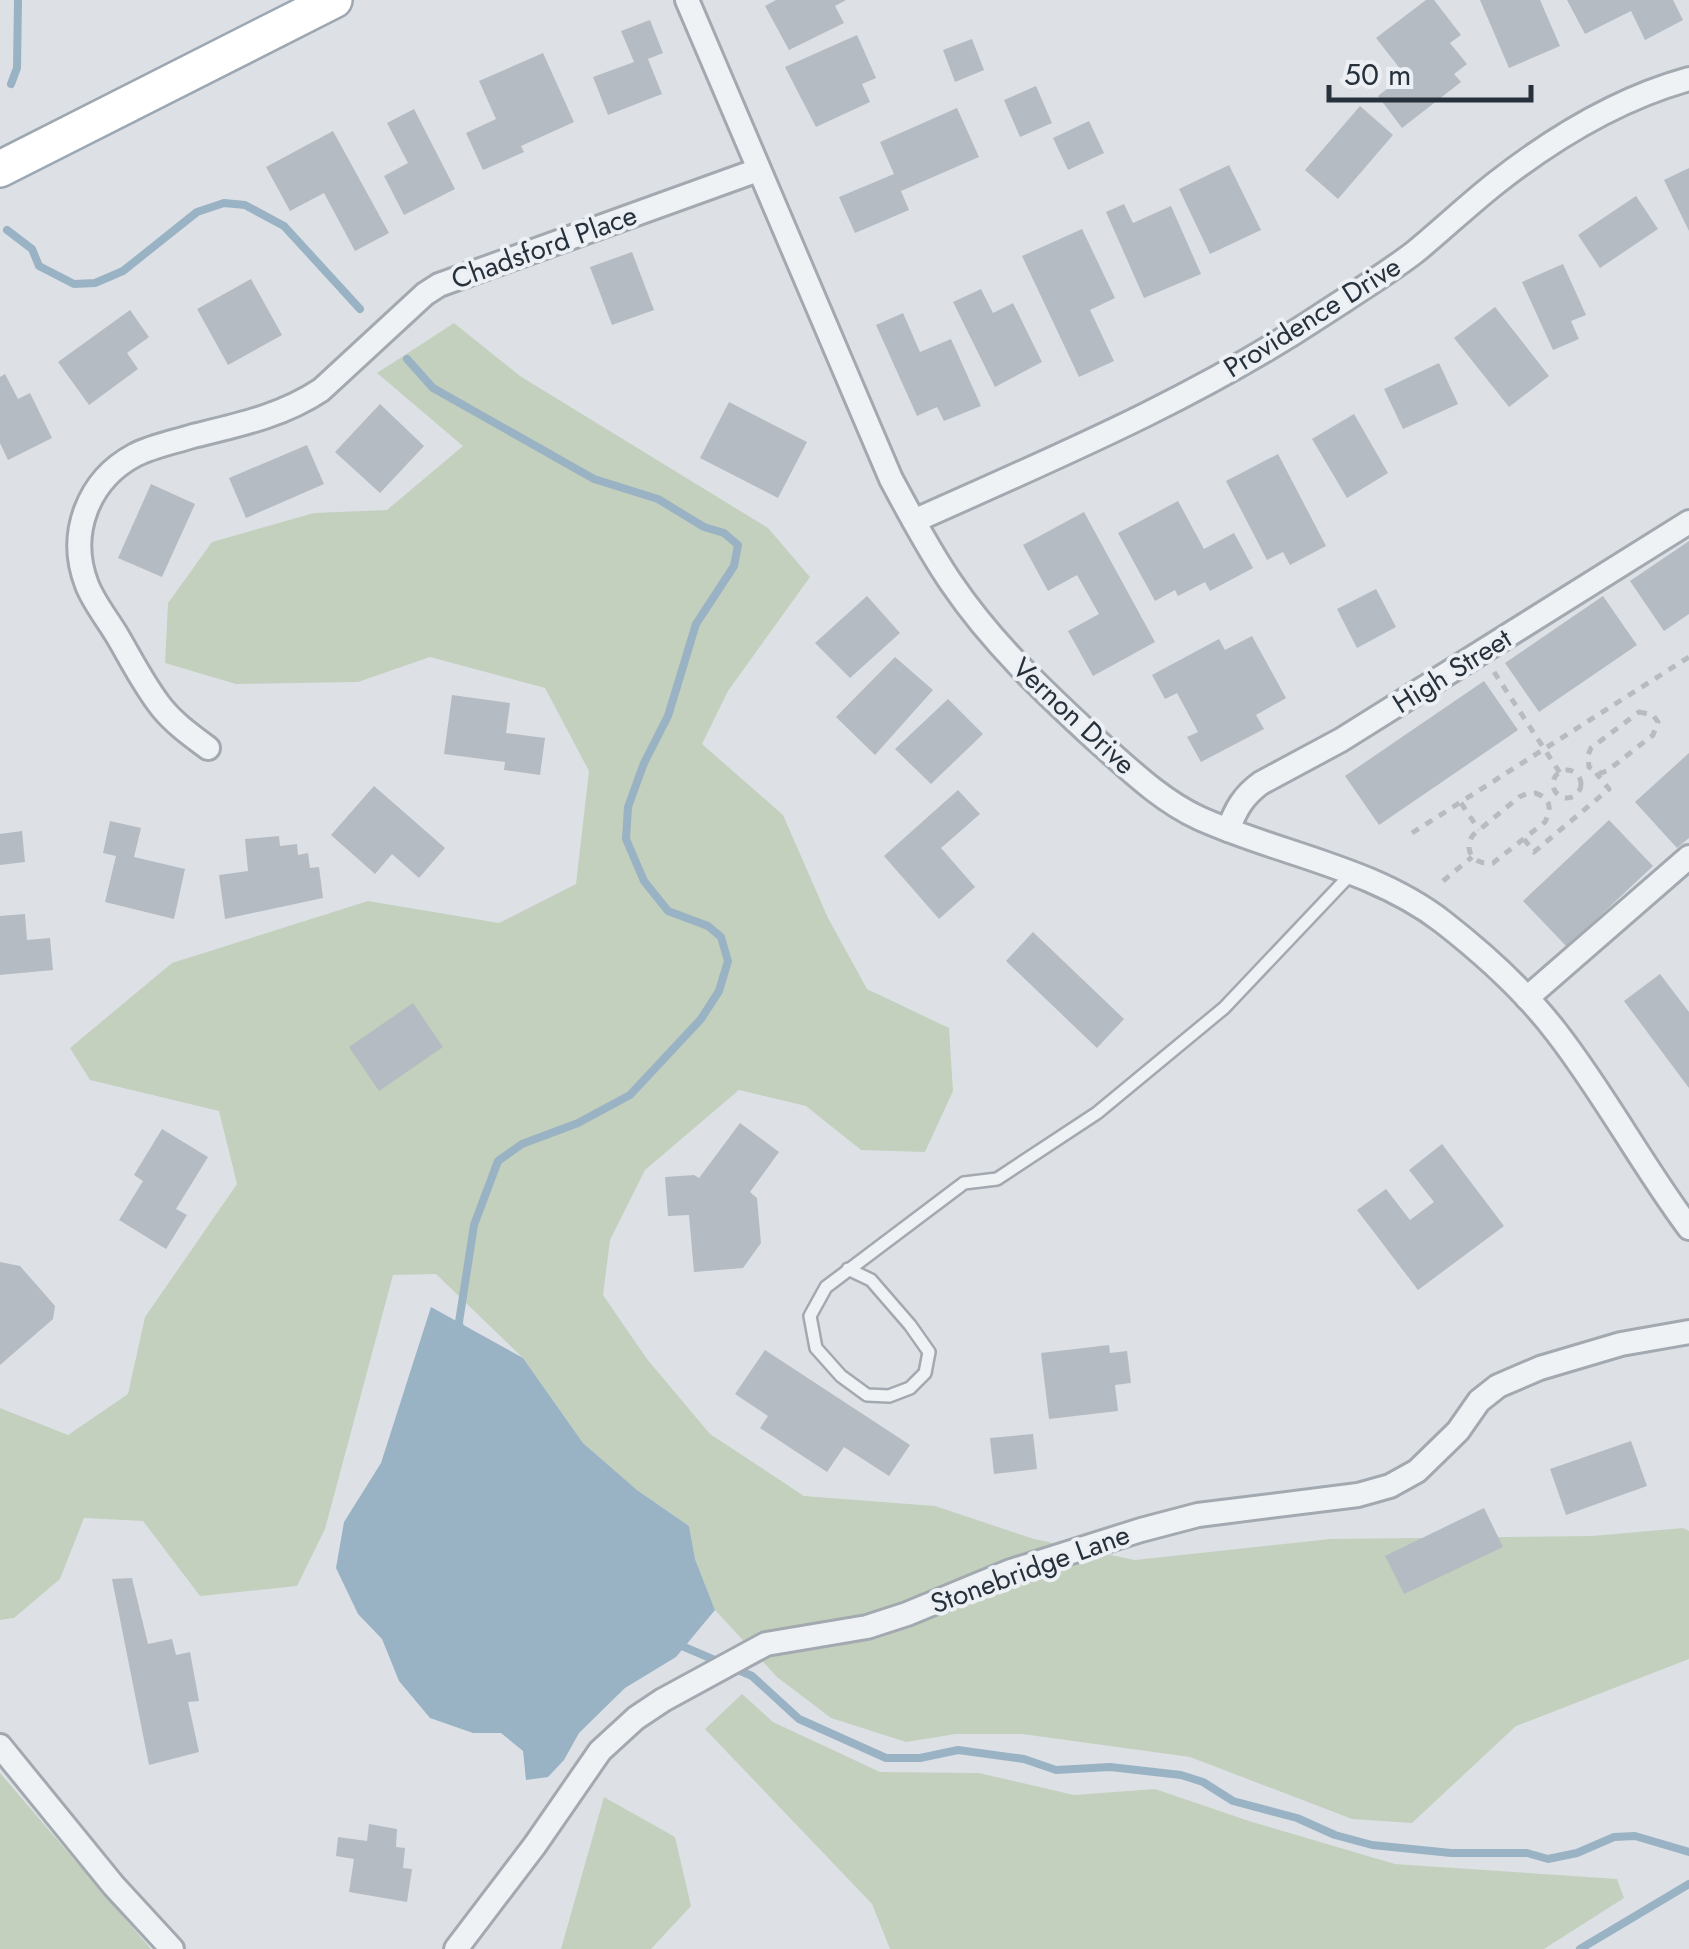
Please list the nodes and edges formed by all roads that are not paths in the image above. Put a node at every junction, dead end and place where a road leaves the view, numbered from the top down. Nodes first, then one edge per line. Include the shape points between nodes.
1 (334, 0) edge
2 (687, 0) edge
3 (1689, 79) edge
4 (0, 169) edge
5 (758, 170) junction
6 (914, 522) junction
7 (1689, 522) edge
8 (208, 748) dead end
9 (1228, 830) junction
10 (1689, 857) edge
11 (1351, 874) junction
12 (1527, 998) junction
13 (1689, 1228) edge
14 (848, 1270) junction
15 (1689, 1332) edge
16 (0, 1746) edge
17 (172, 1949) edge
18 (456, 1949) edge

1 - 4 main road
2 - 5 street, Vernon Drive
3 - 6 street, Providence Drive via 1596,118 1546,148 1394,267 1283,340 1192,392
5 - 6 street, Vernon Drive
5 - 8 street, Chadsford Place via 439,285 308,399 274,415 140,452 101,481 82,519 87,586 164,710
6 - 9 street, Vernon Drive via 953,586 1048,696 1134,774 1194,816
7 - 9 street, High Street via 1249,792
9 - 11 street, Vernon Drive
10 - 12 street
11 - 12 street, Vernon Drive via 1440,919
11 - 14 lane via 1224,1008 1097,1113 998,1179 964,1183
12 - 13 street, Vernon Drive
14 - 14 lane via 871,1280 929,1352 925,1373 910,1388 868,1394 840,1376 816,1348 810,1316 826,1288
15 - 18 street, Stonebridge Lane via 1621,1344 1498,1386 1417,1470 1390,1486 1198,1515 1011,1570 867,1628 766,1644 636,1718 600,1751
16 - 17 street

